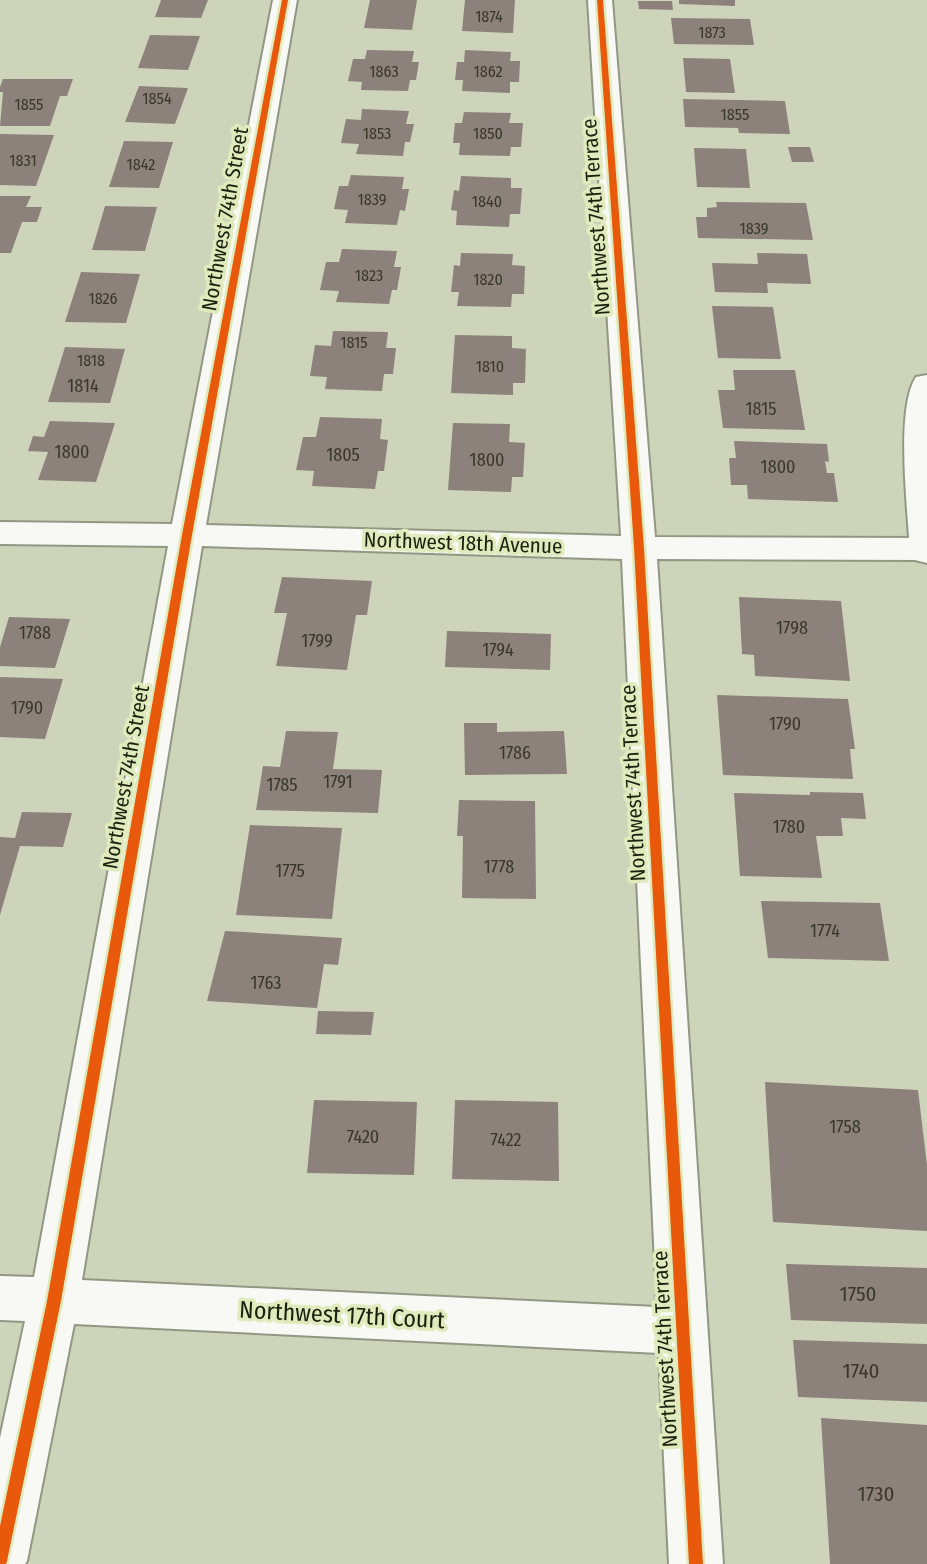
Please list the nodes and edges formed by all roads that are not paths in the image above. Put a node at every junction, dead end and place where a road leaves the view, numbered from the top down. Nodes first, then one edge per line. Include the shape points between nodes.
1 (285, 0) edge
2 (600, 0) edge
3 (927, 384) edge
4 (0, 533) edge
5 (187, 535) junction
6 (639, 548) junction
7 (927, 550) edge
8 (0, 1298) edge
9 (54, 1301) junction
10 (683, 1331) junction
11 (0, 1561) edge
12 (696, 1564) edge

1 - 5 street, Northwest 74th Street
2 - 6 street, Northwest 74th Terrace
3 - 7 street via 920,419
4 - 5 street, Northwest 18th Avenue
5 - 6 street, Northwest 18th Avenue
5 - 9 street, Northwest 74th Street
6 - 7 street, Northwest 18th Avenue
6 - 10 street, Northwest 74th Terrace
8 - 9 street, Northwest 17th Court
9 - 10 street, Northwest 17th Court
9 - 11 street, Northwest 74th Street
10 - 12 street, Northwest 74th Terrace

